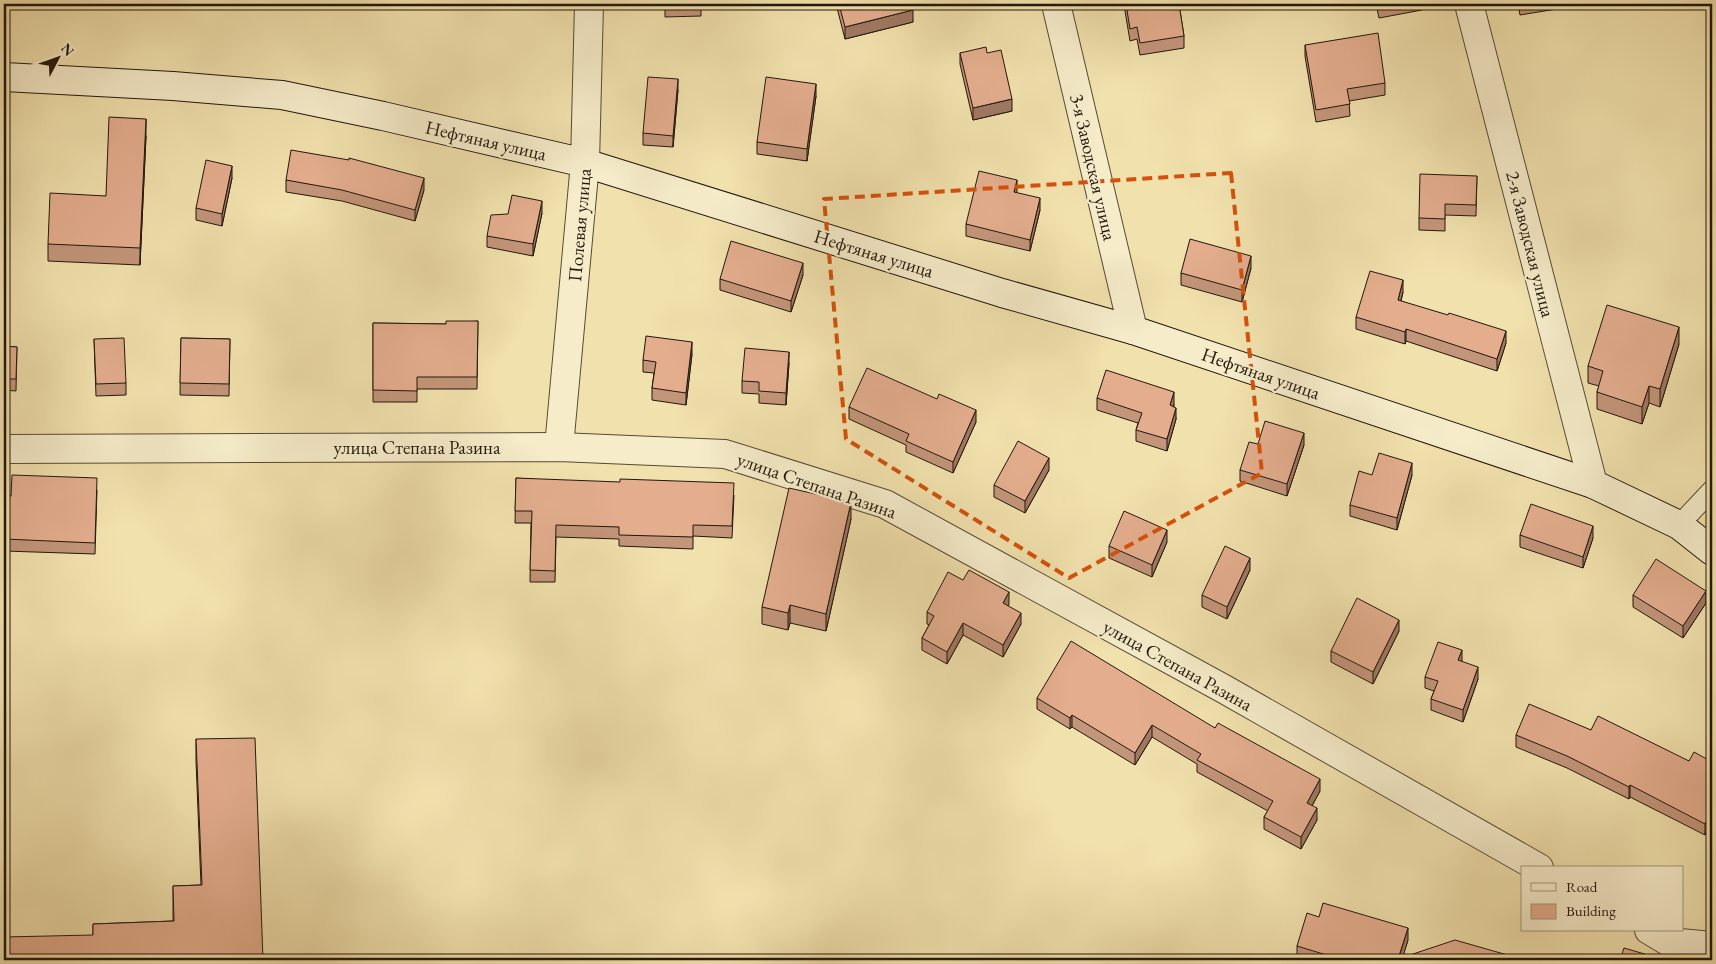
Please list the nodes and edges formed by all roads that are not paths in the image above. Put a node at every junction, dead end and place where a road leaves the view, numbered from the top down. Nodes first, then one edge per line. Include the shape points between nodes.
1 (589, 4) edge
2 (1056, 4) edge
3 (1468, 4) edge
4 (4, 77) edge
5 (585, 163) junction
6 (1133, 330) junction
7 (559, 446) junction
8 (4, 449) edge
9 (1593, 484) junction
10 (1712, 490) edge
11 (1678, 525) junction
12 (1712, 551) edge
13 (1535, 866) edge
14 (1652, 932) edge
15 (1712, 946) edge

1 - 5 street, Полевая улица
2 - 6 street, 3-я Заводская улица
3 - 9 street, 2-я Заводская улица
4 - 5 street, Нефтяная улица via 282,95
5 - 6 street, Нефтяная улица via 1002,293
5 - 7 street, Полевая улица
6 - 9 street, Нефтяная улица
7 - 8 street, улица Степана Разина
7 - 13 street, улица Степана Разина via 726,454 884,504 1224,689
9 - 11 street, Нефтяная улица
10 - 11 lane
11 - 12 street, Нефтяная улица
14 - 15 street via 1669,942

